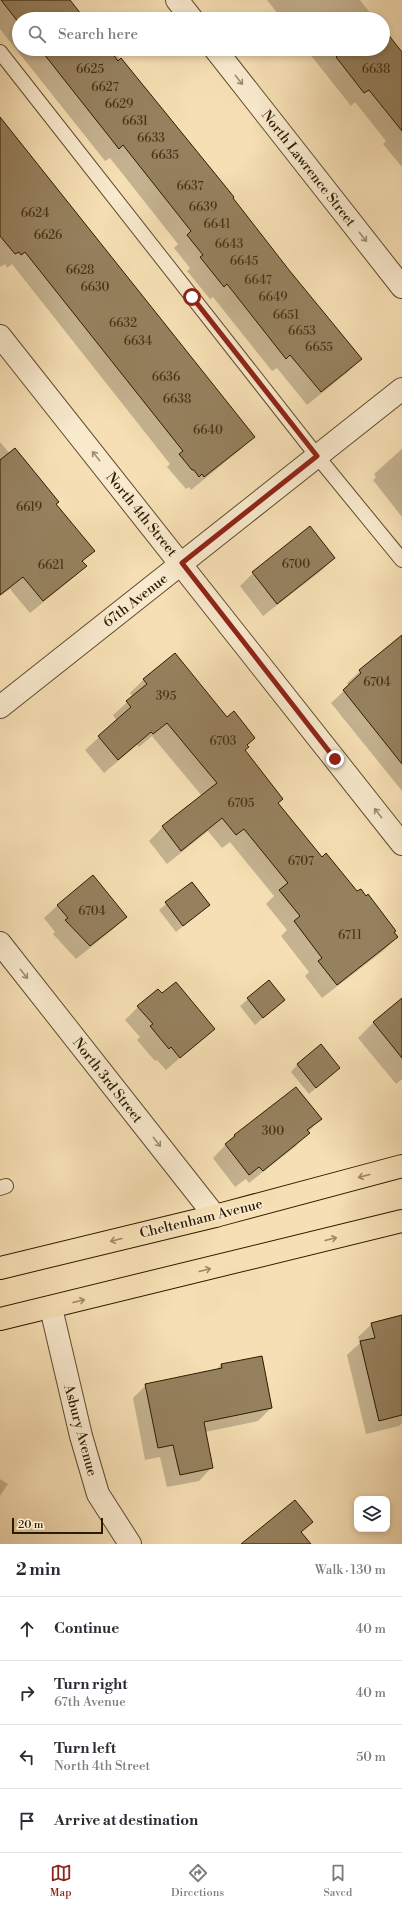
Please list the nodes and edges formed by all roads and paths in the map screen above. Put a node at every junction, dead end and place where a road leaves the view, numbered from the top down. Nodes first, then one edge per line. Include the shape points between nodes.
1 (177, 0) edge
2 (186, 12) edge
3 (0, 52) edge
4 (221, 56) edge
5 (402, 286) edge
6 (0, 336) edge
7 (402, 389) edge
8 (317, 456) junction
9 (402, 560) edge
10 (182, 563) junction
11 (0, 707) edge
12 (402, 844) edge
13 (0, 943) edge
14 (402, 1166) edge
15 (215, 1216) junction
16 (402, 1222) edge
17 (0, 1268) edge
18 (51, 1308) junction
19 (0, 1319) edge
20 (130, 1544) edge

1 - 2 street
3 - 8 lane
4 -> 5 street, North Lawrence Street
10 -> 6 street, North 4th Street
7 - 8 street, 67th Avenue
8 - 9 lane
8 - 10 street, 67th Avenue
10 - 11 street, 67th Avenue
12 -> 10 street, North 4th Street
13 -> 15 street, North 3rd Street
14 -> 15 highway, Cheltenham Avenue
15 -> 17 highway, Cheltenham Avenue
18 -> 16 highway
18 - 19 highway
18 - 20 street, Asbury Avenue via 81,1436 98,1494

